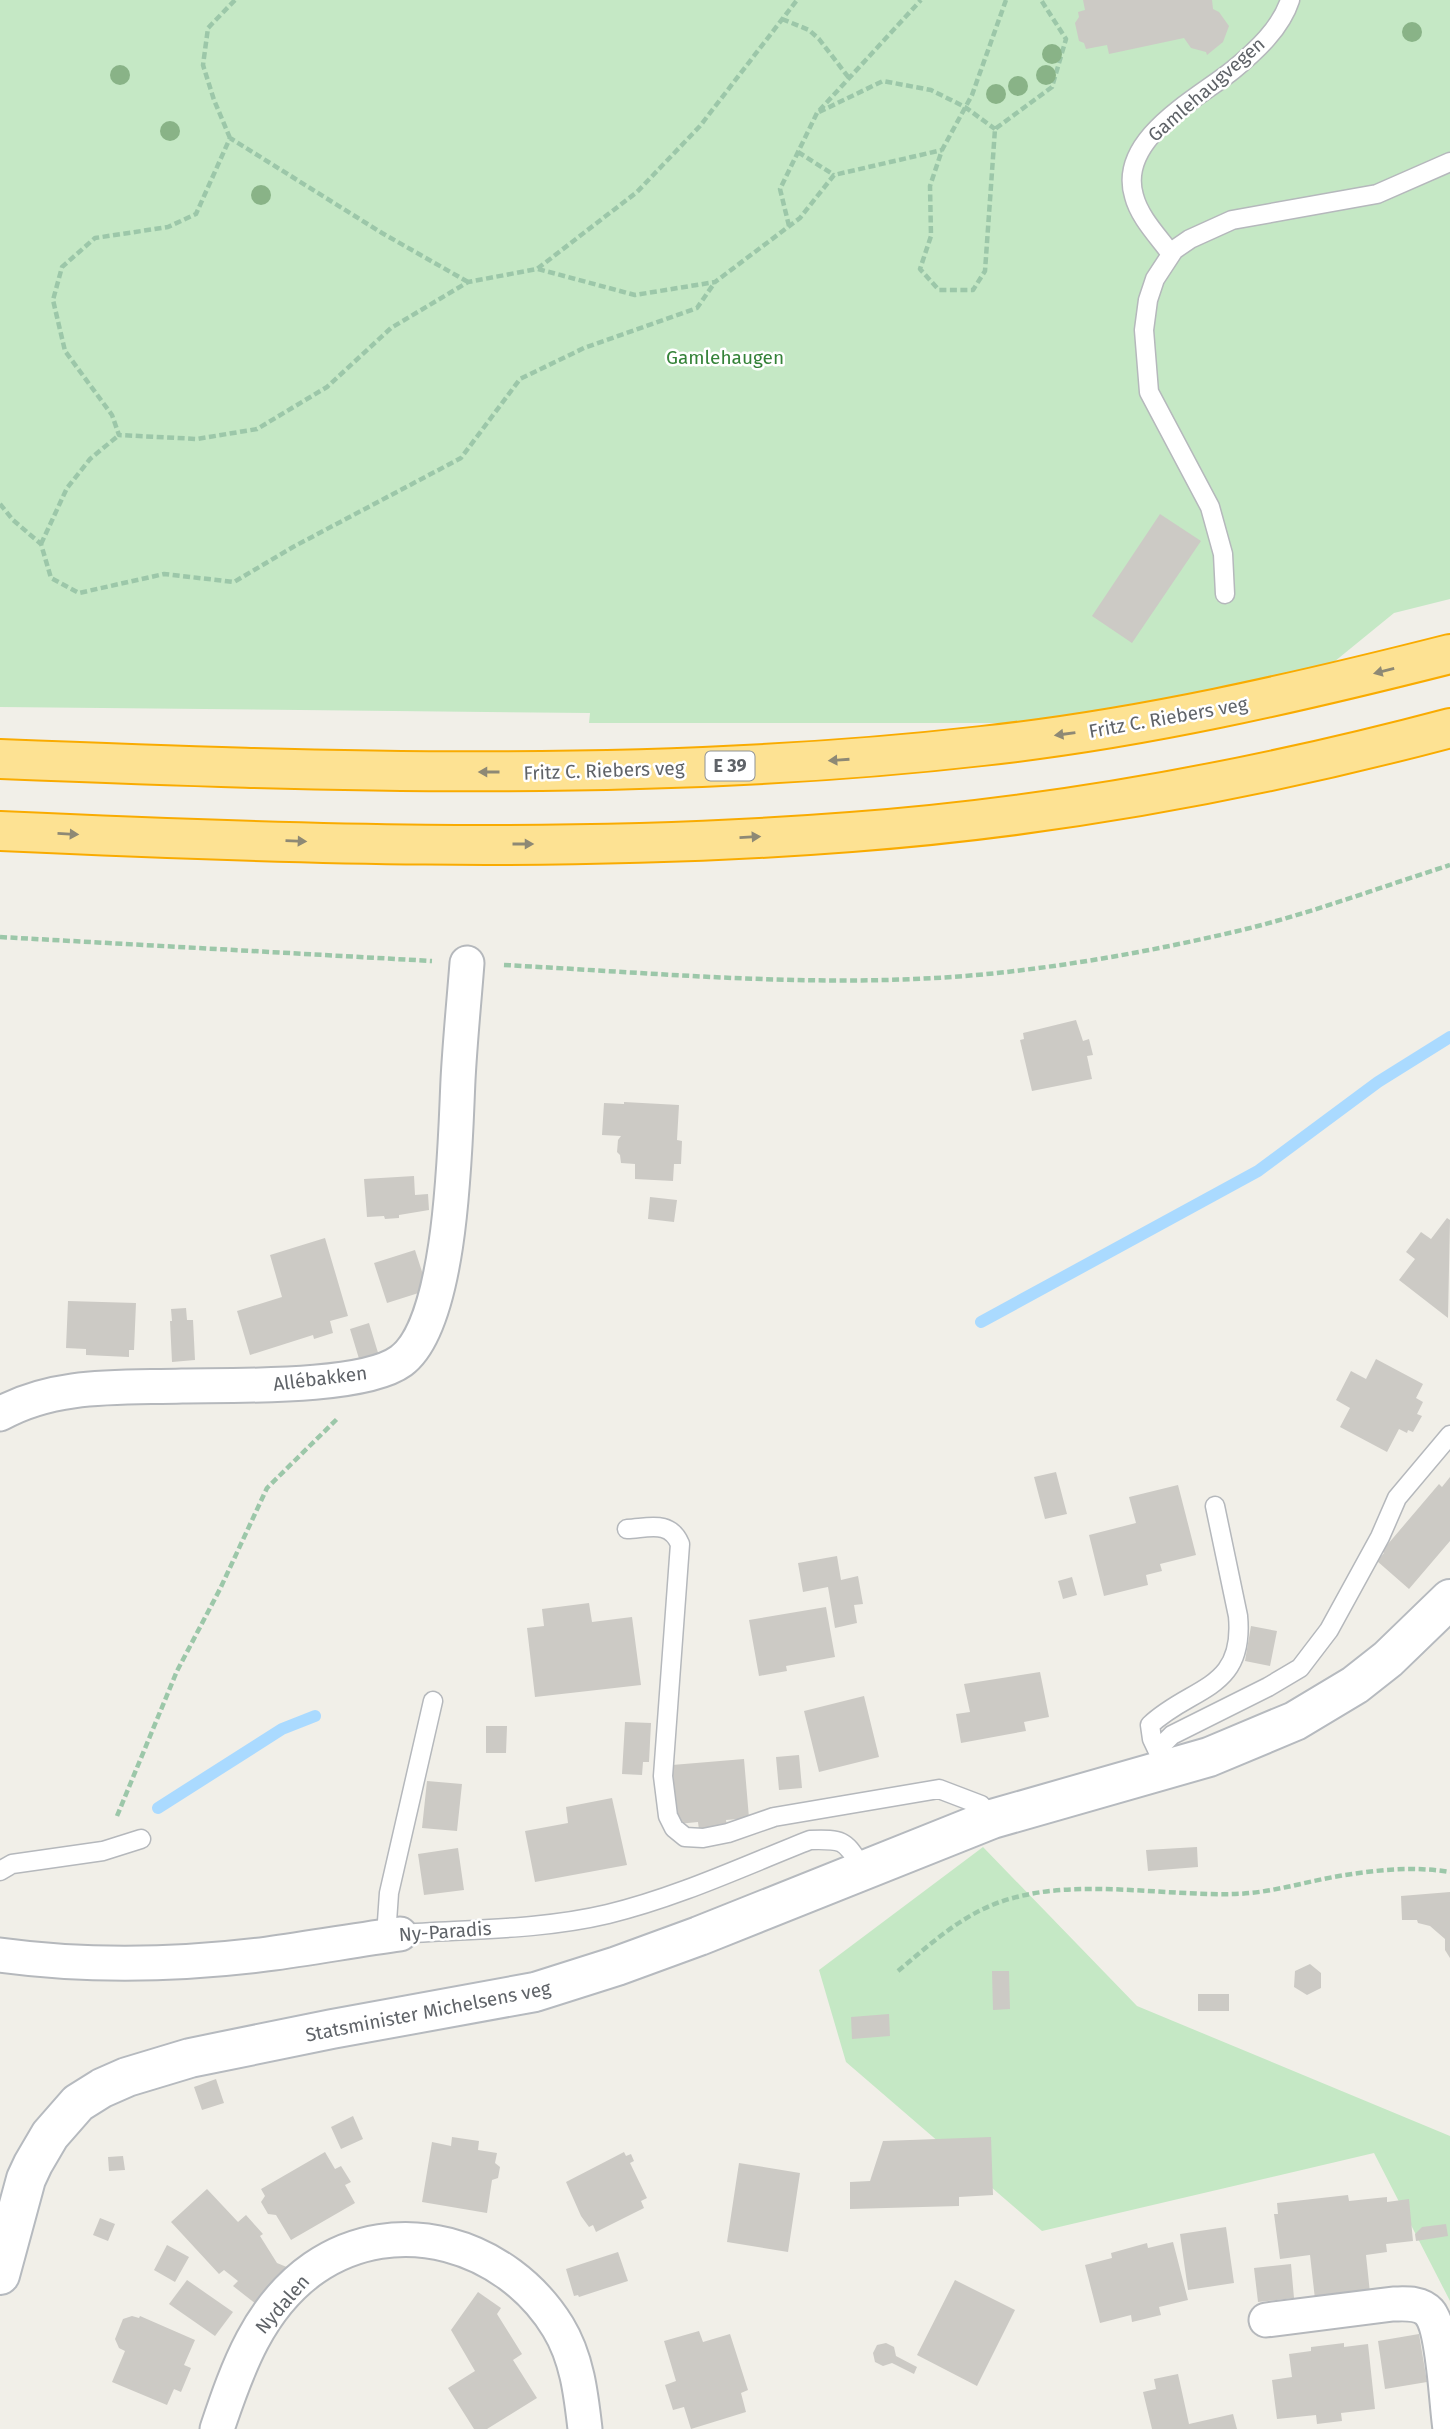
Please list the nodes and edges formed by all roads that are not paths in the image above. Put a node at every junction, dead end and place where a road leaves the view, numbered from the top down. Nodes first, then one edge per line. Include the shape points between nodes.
1 (1290, 0) edge
2 (1450, 162) edge
3 (1174, 250) junction
4 (1225, 594) dead end
5 (1450, 654) edge
6 (1450, 728) edge
7 (0, 759) edge
8 (0, 831) edge
9 (467, 963) road end
10 (0, 1414) edge
11 (1450, 1435) edge
12 (1215, 1506) dead end
13 (627, 1529) dead end
14 (1450, 1599) edge
15 (433, 1701) dead end
16 (1162, 1758) junction
17 (992, 1819) junction
18 (141, 1839) dead end
19 (864, 1870) junction
20 (0, 1871) edge
21 (393, 1935) junction
22 (0, 1955) edge
23 (0, 2275) edge
24 (1266, 2319) dead end
25 (218, 2429) edge
26 (585, 2429) edge
27 (1450, 2429) edge

1 - 3 lane, Gamlehaugvegen via 1269,36 1182,107 1137,155 1133,194 1154,232 1168,250
2 - 3 lane via 1377,194 1232,220
3 - 4 lane via 1148,300 1144,330 1149,391 1210,507 1223,554
5 -> 7 highway, Fritz C. Riebers veg / E 39 via 1248,703 1128,725 844,760 516,772
8 -> 6 highway via 419,845 578,844 851,832 1125,800 1264,773
9 - 10 street, Allébakken via 445,1250 425,1325 403,1360 356,1377 284,1384 80,1388
11 - 16 lane, Statsminister Michelsens veg via 1397,1498 1329,1630 1300,1668 1172,1735
12 - 16 lane via 1240,1633 1224,1675 1150,1725
13 - 17 lane via 668,1527 680,1544 663,1776 668,1816 685,1837 703,1838 774,1817 939,1789 981,1805
14 - 16 main road, Statsminister Michelsens veg via 1377,1668 1295,1721 1209,1757
15 - 21 lane via 390,1893
16 - 17 main road, Statsminister Michelsens veg
17 - 19 main road, Statsminister Michelsens veg
18 - 20 lane via 103,1851 12,1864
19 - 21 lane, Ny-Paradis via 845,1843 810,1840 657,1900 607,1914 545,1925
19 - 23 main road, Statsminister Michelsens veg via 617,1966 535,1992 190,2057 102,2088 78,2103 50,2135 33,2164
21 - 22 street, Ny-Paradis via 267,1954 181,1961 105,1964
24 - 27 street via 1393,2304 1423,2307 1438,2334
25 - 26 street, Nydalen via 233,2379 252,2339 263,2319 294,2285 343,2251 383,2241 415,2240 482,2256 519,2280 559,2329 577,2370

